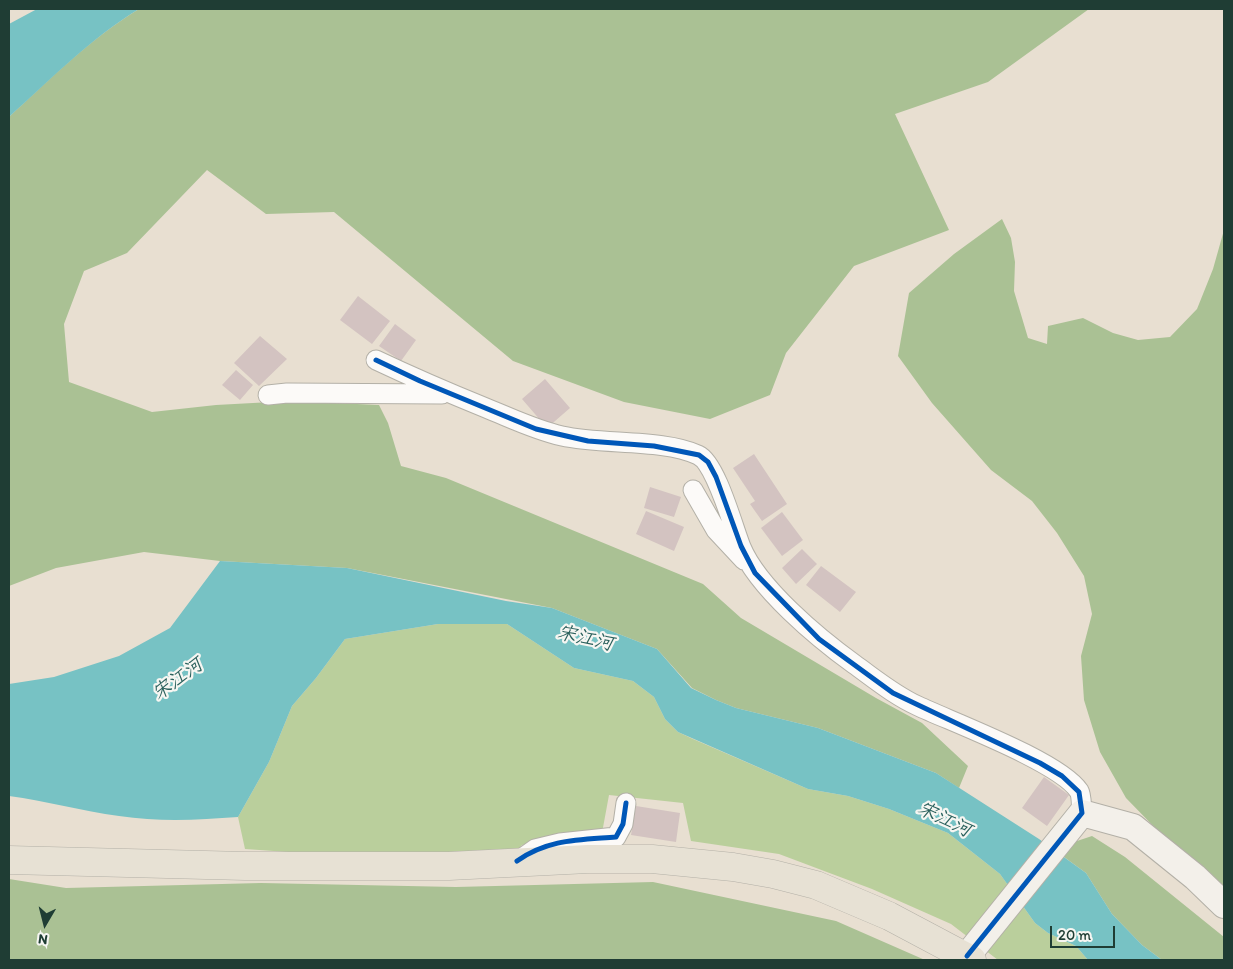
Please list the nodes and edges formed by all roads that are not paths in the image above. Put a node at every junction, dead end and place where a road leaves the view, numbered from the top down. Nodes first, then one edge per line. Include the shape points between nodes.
1 (376, 360) dead end
2 (451, 394) junction
3 (268, 396) dead end
4 (693, 490) dead end
5 (752, 568) junction
6 (626, 803) dead end
7 (1082, 813) junction
8 (9, 860) edge
9 (517, 861) junction
10 (1224, 905) edge
11 (969, 958) edge

1 - 2 street
2 - 3 street via 287,393
2 - 5 street via 561,436 661,447 699,455 708,462 716,477
4 - 5 street via 716,530
5 - 7 street via 819,639 893,693 974,729 1062,776 1079,792
6 - 9 street via 623,824 616,837 560,842 535,849
7 - 10 street via 1133,828 1195,877
7 - 11 street
8 - 9 highway via 274,866 449,866
9 - 11 highway via 652,860 773,874 816,885 859,902

